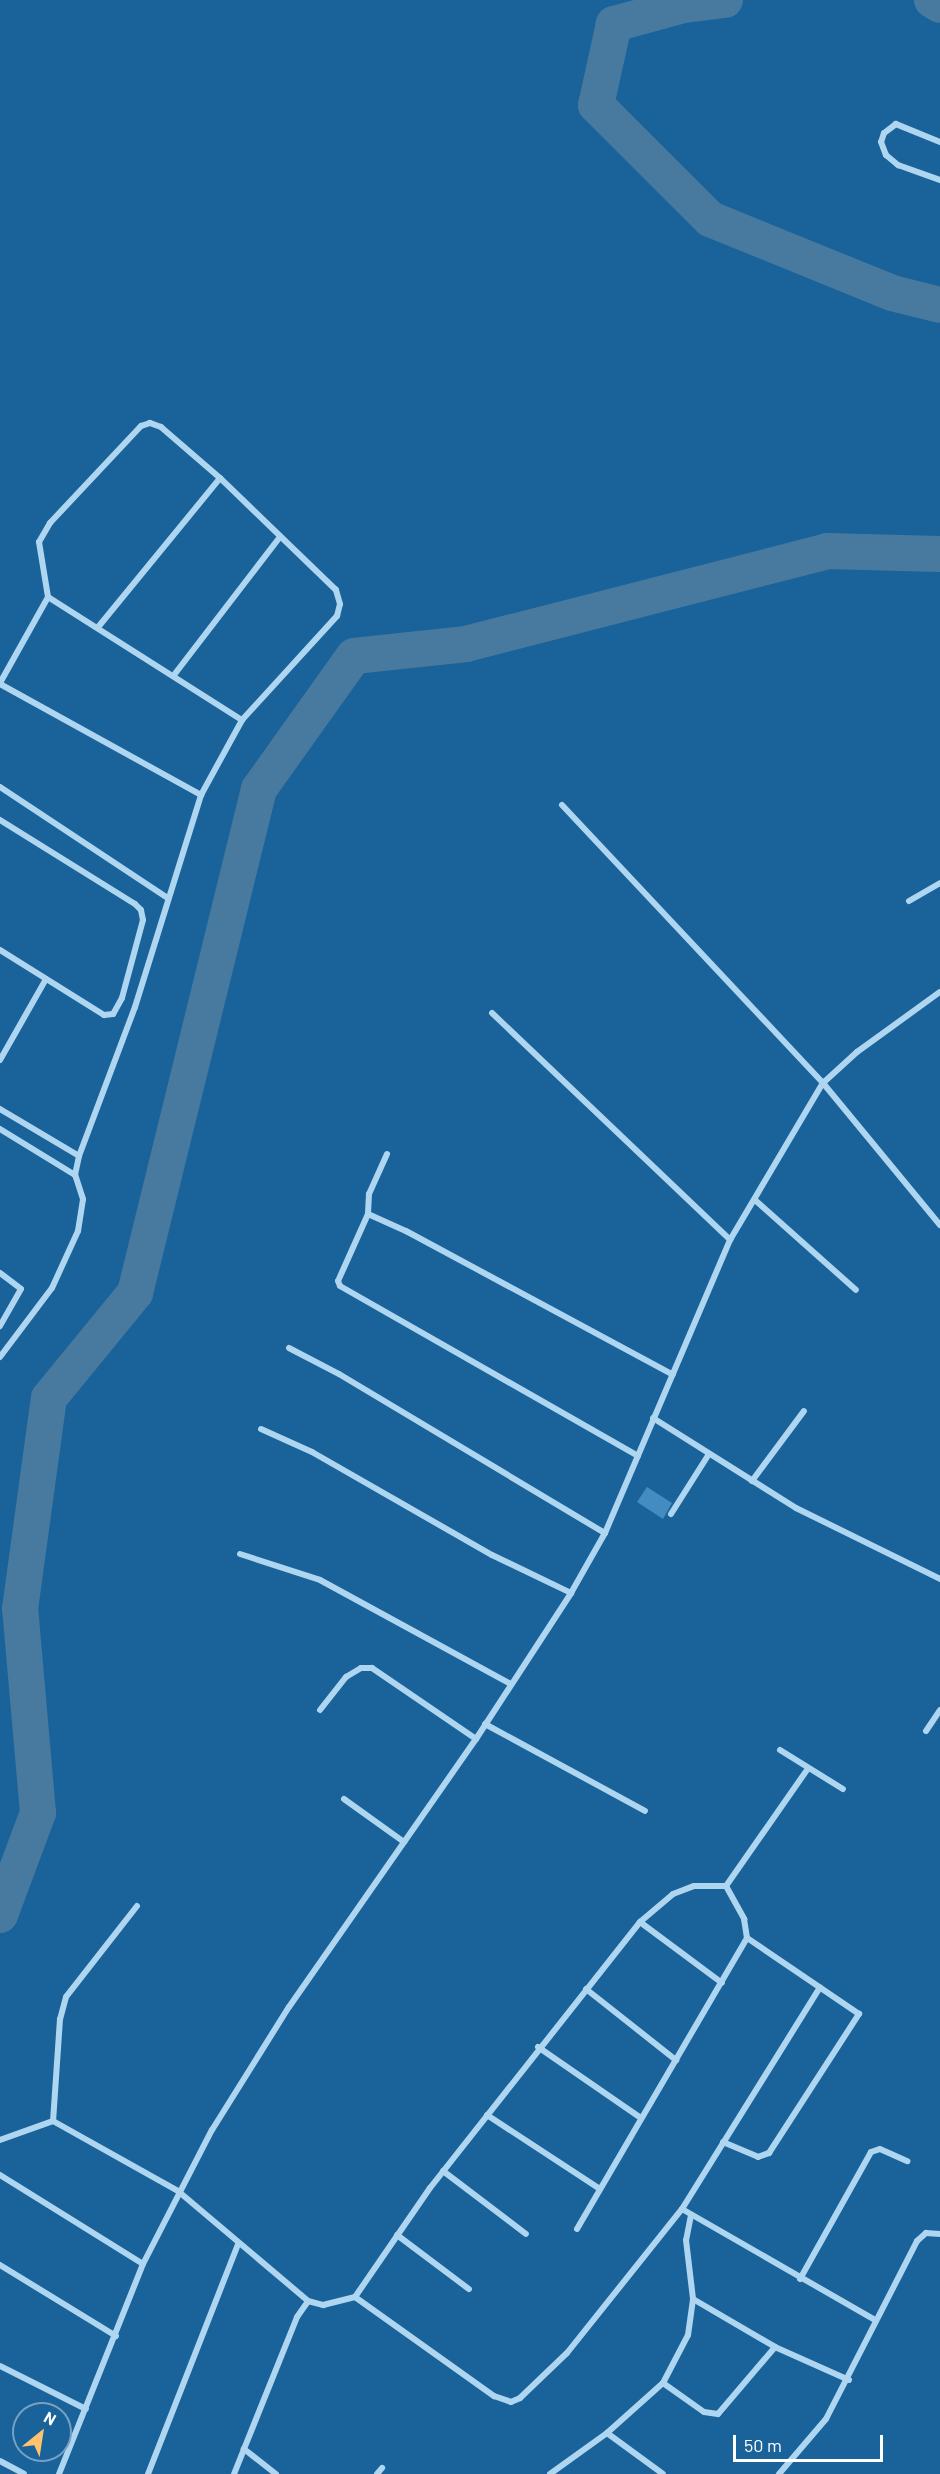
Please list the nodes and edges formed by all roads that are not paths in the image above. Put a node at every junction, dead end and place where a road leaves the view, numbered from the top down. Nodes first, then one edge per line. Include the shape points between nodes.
1 (940, 142) edge
2 (940, 180) edge
3 (219, 478) junction
4 (280, 537) junction
5 (48, 597) junction
6 (99, 626) junction
7 (174, 675) junction
8 (0, 684) edge
9 (242, 720) junction
10 (0, 787) edge
11 (201, 795) junction
12 (562, 805) dead end
13 (0, 820) edge
14 (940, 883) edge
15 (168, 898) junction
16 (909, 901) dead end
17 (0, 950) edge
18 (46, 979) junction
19 (940, 992) edge
20 (492, 1013) dead end
21 (0, 1060) edge
22 (823, 1083) junction
23 (0, 1109) edge
24 (0, 1129) edge
25 (387, 1154) dead end
26 (79, 1156) junction
27 (75, 1175) junction
28 (754, 1200) junction
29 (368, 1214) junction
30 (940, 1225) edge
31 (730, 1240) junction
32 (0, 1273) edge
33 (856, 1290) dead end
34 (0, 1326) edge
35 (289, 1348) dead end
36 (0, 1357) edge
37 (673, 1375) junction
38 (804, 1411) dead end
39 (652, 1418) junction
40 (261, 1429) dead end
41 (709, 1454) junction
42 (638, 1456) junction
43 (752, 1481) junction
44 (671, 1514) dead end
45 (604, 1533) junction
46 (240, 1554) dead end
47 (940, 1579) edge
48 (571, 1593) junction
49 (511, 1684) junction
50 (320, 1710) dead end
51 (940, 1710) edge
52 (485, 1724) junction
53 (926, 1731) dead end
54 (476, 1739) junction
55 (780, 1750) dead end
56 (807, 1770) junction
57 (843, 1789) dead end
58 (344, 1799) dead end
59 (645, 1811) dead end
60 (404, 1842) junction
61 (726, 1886) junction
62 (137, 1906) dead end
63 (640, 1922) junction
64 (747, 1938) junction
65 (722, 1983) junction
66 (820, 1987) junction
67 (585, 1989) junction
68 (538, 2047) junction
69 (676, 2060) junction
70 (487, 2115) junction
71 (641, 2118) junction
72 (54, 2121) junction
73 (0, 2140) edge
74 (723, 2142) junction
75 (907, 2161) dead end
76 (443, 2170) junction
77 (0, 2175) edge
78 (600, 2189) junction
79 (178, 2192) junction
80 (682, 2209) junction
81 (691, 2215) junction
82 (577, 2229) dead end
83 (526, 2234) dead end
84 (940, 2234) edge
85 (397, 2235) junction
86 (238, 2244) junction
87 (143, 2264) junction
88 (0, 2265) edge
89 (800, 2279) junction
90 (469, 2289) dead end
91 (355, 2297) junction
92 (693, 2299) junction
93 (308, 2301) junction
94 (875, 2320) junction
95 (116, 2336) junction
96 (775, 2347) junction
97 (0, 2366) edge
98 (849, 2380) junction
99 (663, 2383) junction
100 (86, 2409) junction
101 (607, 2433) junction
102 (244, 2449) junction
103 (0, 2461) edge
104 (382, 2468) dead end
105 (24, 2474) edge
106 (59, 2474) edge
107 (148, 2474) edge
108 (234, 2474) edge
109 (276, 2474) edge
110 (377, 2474) edge
111 (550, 2474) edge
112 (663, 2474) edge
113 (779, 2474) edge

1 - 2 street via 896,124 884,133 881,142 886,155 898,165
3 - 4 street
3 - 5 street via 161,427 150,423 141,426 50,523 39,542
3 - 6 street
4 - 7 street
4 - 9 street via 336,590 340,604 337,616
5 - 6 street
5 - 8 street
6 - 7 street
7 - 9 street
8 - 11 street
9 - 11 street
10 - 15 street
11 - 15 street
12 - 22 street
13 - 18 street via 141,910 143,920 122,998 113,1014 104,1015
14 - 16 street
15 - 26 street via 135,1007
17 - 18 street
18 - 21 street
19 - 22 street via 857,1052
20 - 31 street
22 - 28 street
22 - 30 street
23 - 26 street
24 - 27 street
25 - 29 street via 369,1194
26 - 27 street
27 - 36 street via 82,1199 78,1231 52,1288
28 - 31 street
28 - 33 street
29 - 37 street via 406,1230
29 - 42 street via 338,1281 340,1286
31 - 37 street
32 - 34 street via 21,1289
35 - 45 street
37 - 39 street
38 - 43 street
39 - 41 street
39 - 42 street
40 - 48 street via 312,1452 492,1555
41 - 43 street
41 - 44 street
42 - 45 street
43 - 47 street via 849,1536
45 - 48 street
46 - 49 street via 320,1580
48 - 49 street
49 - 52 street
50 - 54 street via 346,1677 361,1668 372,1668
51 - 53 street
52 - 54 street
52 - 59 street
54 - 60 street
55 - 56 street
56 - 57 street
56 - 61 street
58 - 60 street
60 - 79 street via 289,2007
61 - 63 street via 694,1886 674,1894
61 - 64 street via 744,1918
62 - 72 street via 66,1997 60,2019
63 - 65 street
63 - 67 street
64 - 65 street
64 - 66 street
65 - 69 street
66 - 74 street
66 - 74 street via 854,2008 859,2014 857,2022 769,2153 758,2157
67 - 68 street
67 - 69 street
68 - 70 street
68 - 71 street
69 - 71 street
70 - 76 street
70 - 78 street
71 - 78 street
72 - 73 street
72 - 79 street
74 - 80 street
75 - 89 street via 880,2149 871,2152
76 - 83 street
76 - 85 street
77 - 87 street
78 - 82 street
79 - 86 street
79 - 87 street
80 - 81 street
80 - 91 street via 567,2353 534,2387 510,2402 452,2368
81 - 89 street
81 - 92 street via 686,2240
84 - 94 street via 926,2233 917,2241
85 - 90 street
85 - 91 street
86 - 93 street
86 - 107 street
87 - 95 street
88 - 95 street
89 - 94 street
91 - 93 street via 322,2305
92 - 96 street
92 - 99 street via 688,2335
93 - 102 street via 297,2317
94 - 98 street
95 - 100 street
96 - 98 street
96 - 99 street via 718,2414 704,2412
97 - 100 street
98 - 113 street via 826,2419
99 - 101 street
100 - 106 street
101 - 111 street
101 - 112 street
102 - 108 street
102 - 109 street
103 - 105 street
104 - 110 street

